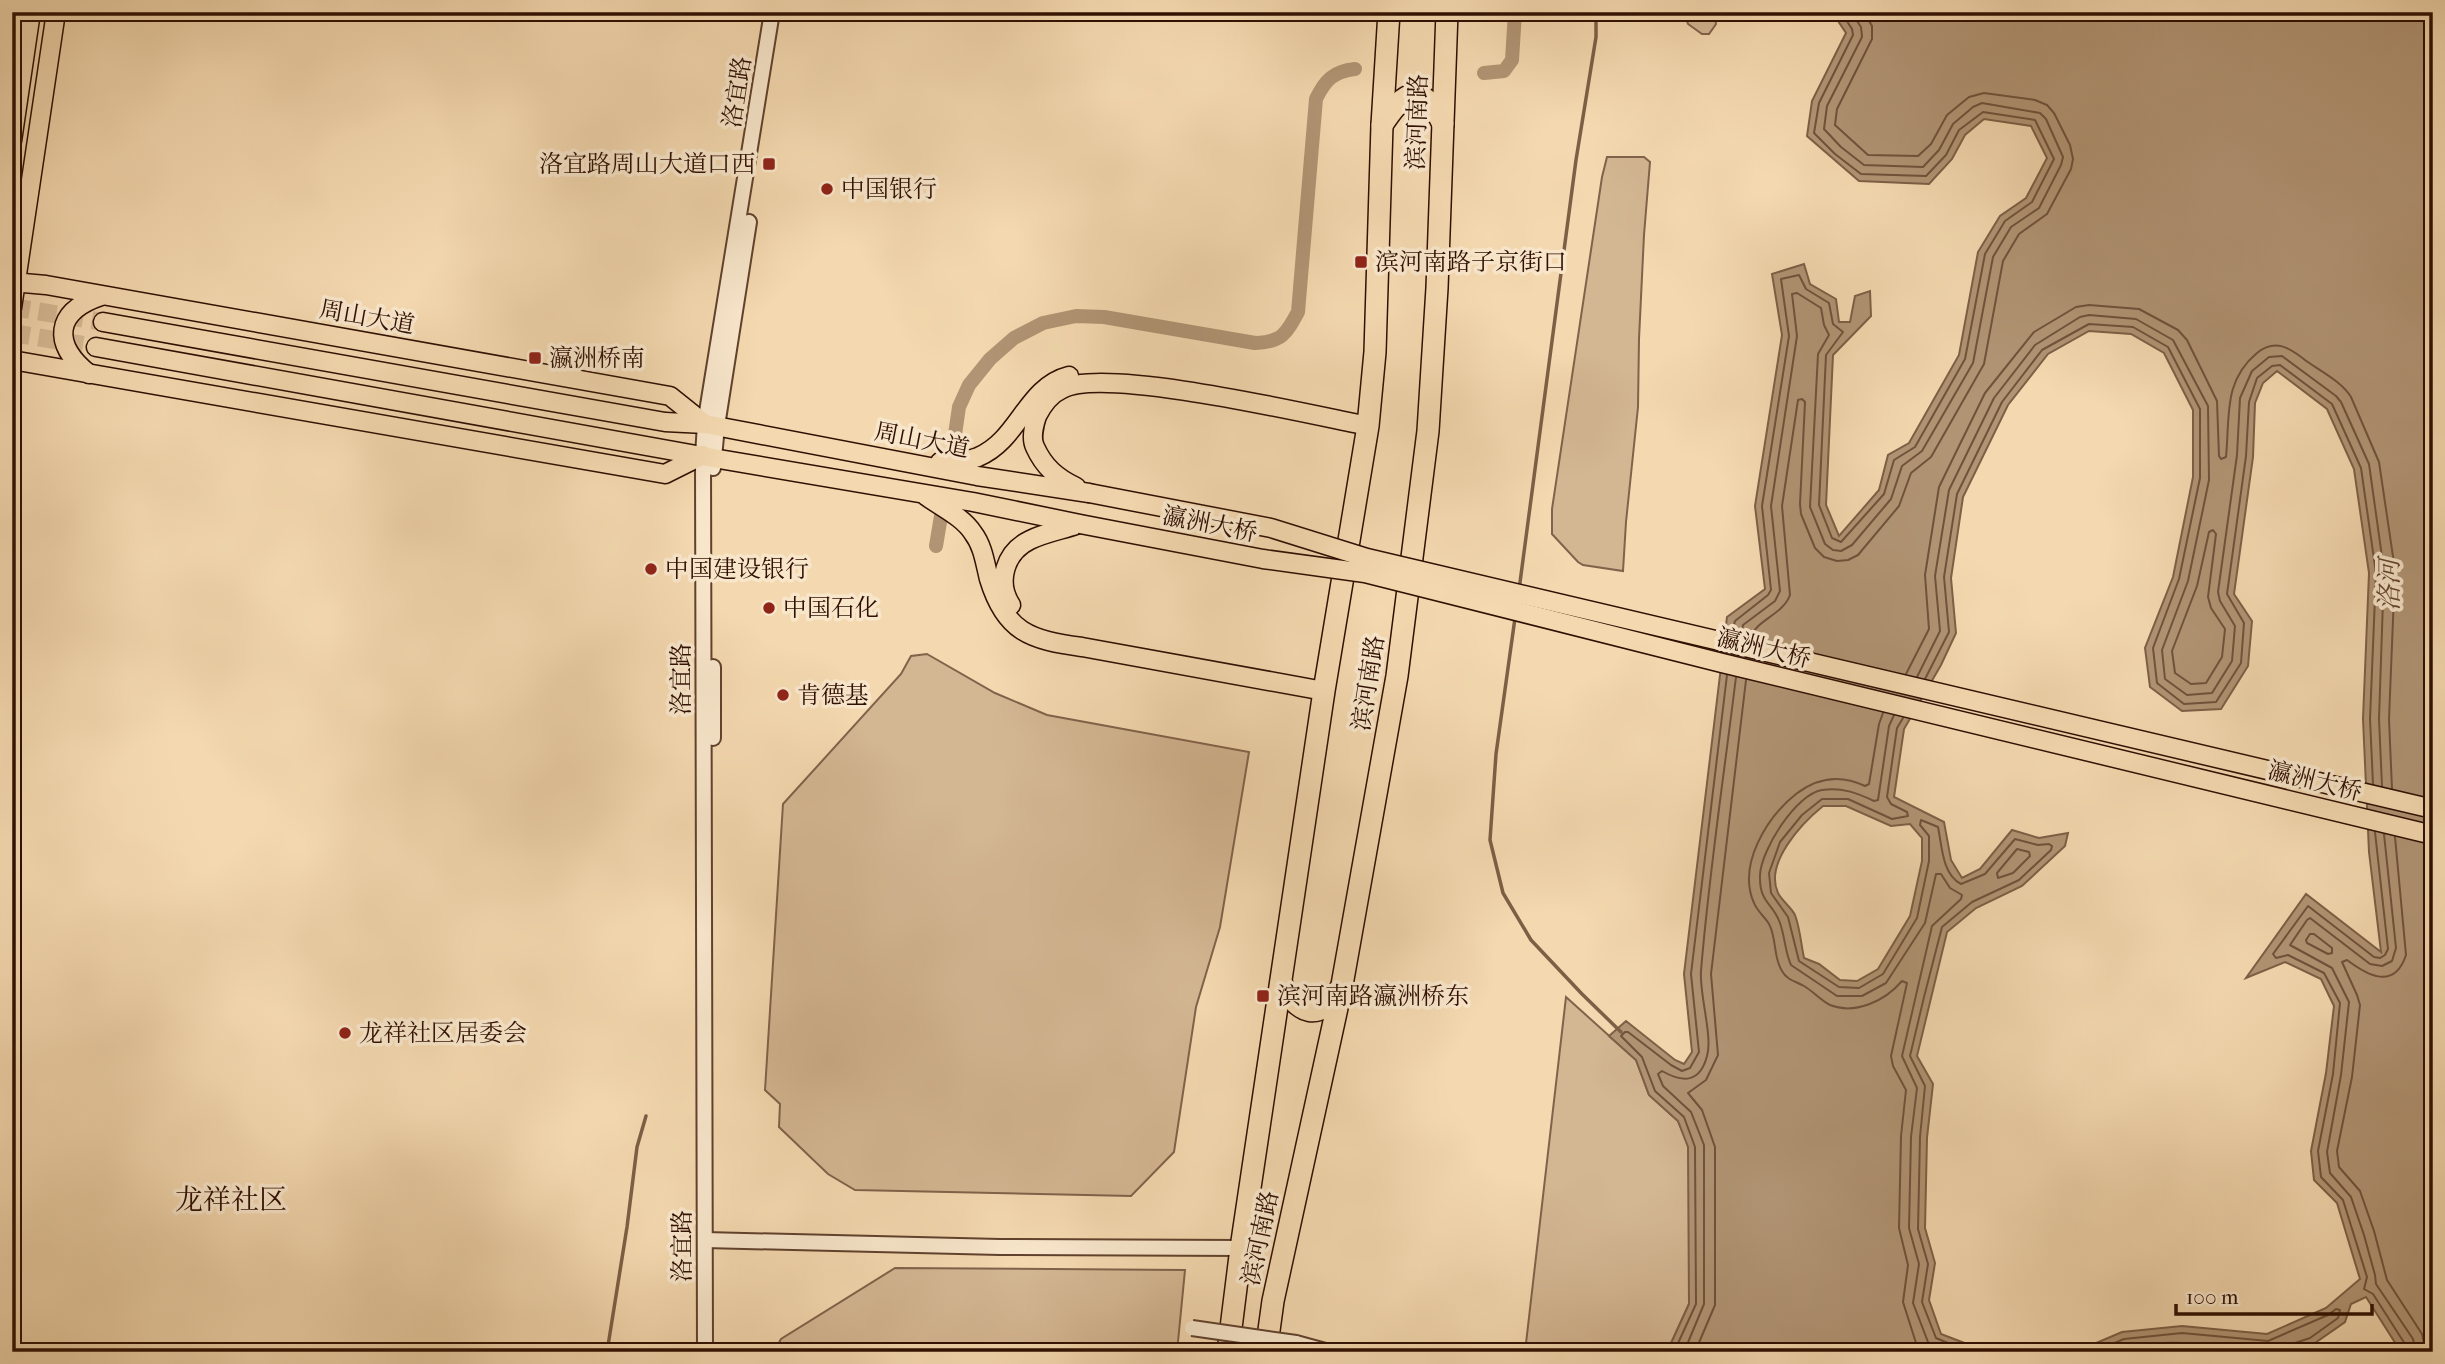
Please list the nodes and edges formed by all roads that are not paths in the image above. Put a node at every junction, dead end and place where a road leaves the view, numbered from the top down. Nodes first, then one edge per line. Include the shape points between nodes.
1 (31, 12) edge
2 (56, 12) edge
3 (772, 12) edge
4 (782, 12) edge
5 (1389, 12) edge
6 (1447, 12) edge
7 (1444, 124) junction
8 (1382, 125) junction
9 (12, 141) edge
10 (14, 282) edge
11 (104, 295) junction
12 (12, 308) edge
13 (103, 322) tunnel mouth
14 (96, 347) tunnel mouth
15 (12, 360) edge
16 (89, 373) junction
17 (1158, 386) junction
18 (711, 425) junction
19 (1368, 426) junction
20 (708, 457) junction
21 (923, 464) junction
22 (920, 492) junction
23 (1089, 493) junction
24 (1080, 524) junction
25 (1082, 647) junction
26 (1324, 691) junction
27 (2433, 809) edge
28 (2433, 835) edge
29 (1281, 983) junction
30 (1342, 985) junction
31 (710, 1240) junction
32 (1241, 1248) junction
33 (1192, 1328) dead end
34 (705, 1352) edge
35 (714, 1352) edge
36 (1228, 1352) edge
37 (1266, 1352) edge
38 (1329, 1352) edge

1 - 9 main road
2 - 10 main road
3 - 18 street, 洛宜路
4 - 18 street, 洛宜路
5 - 8 highway, 滨河南路
6 - 7 highway, 滨河南路
7 - 8 highway via 1434,106 1412,94 1401,99
7 - 30 highway, 滨河南路 via 1428,431 1397,676
8 - 19 highway, 滨河南路 via 1375,352
10 - 11 main road, 周山大道
10 - 12 main road
11 - 16 main road via 82,302 63,329 65,348
11 - 18 main road, 周山大道 via 670,396
13 - 18 main road, 周山大道 via 665,422
14 - 20 main road, 周山大道
15 - 16 main road
16 - 20 main road via 666,474
17 - 19 main road
17 - 21 main road via 1098,372 1064,377 1037,394 996,447 975,459
17 - 23 main road via 1088,382 1062,388 1043,405 1033,443 1041,460 1059,478
18 - 20 street, 洛宜路
18 - 21 main road, 周山大道
19 - 26 highway, 滨河南路
20 - 22 main road, 周山大道
20 - 31 street, 洛宜路
21 - 23 main road, 周山大道
22 - 24 main road, 周山大道
22 - 25 main road via 973,531 1004,614 1022,631 1046,642
23 - 27 main road, 瀛洲大桥, bridge via 1271,528 1380,561
24 - 25 main road via 1028,540 1005,568 1003,586 1021,617
24 - 28 main road, 瀛洲大桥, bridge via 1365,573
25 - 26 main road
26 - 29 highway, 滨河南路
29 - 30 highway via 1298,1007 1309,1011 1324,1009
29 - 32 highway, 滨河南路
30 - 37 highway, 滨河南路
31 - 32 street
31 - 34 street, 洛宜路
31 - 35 street, 洛宜路
32 - 36 highway, 滨河南路
33 - 38 street, bridge

